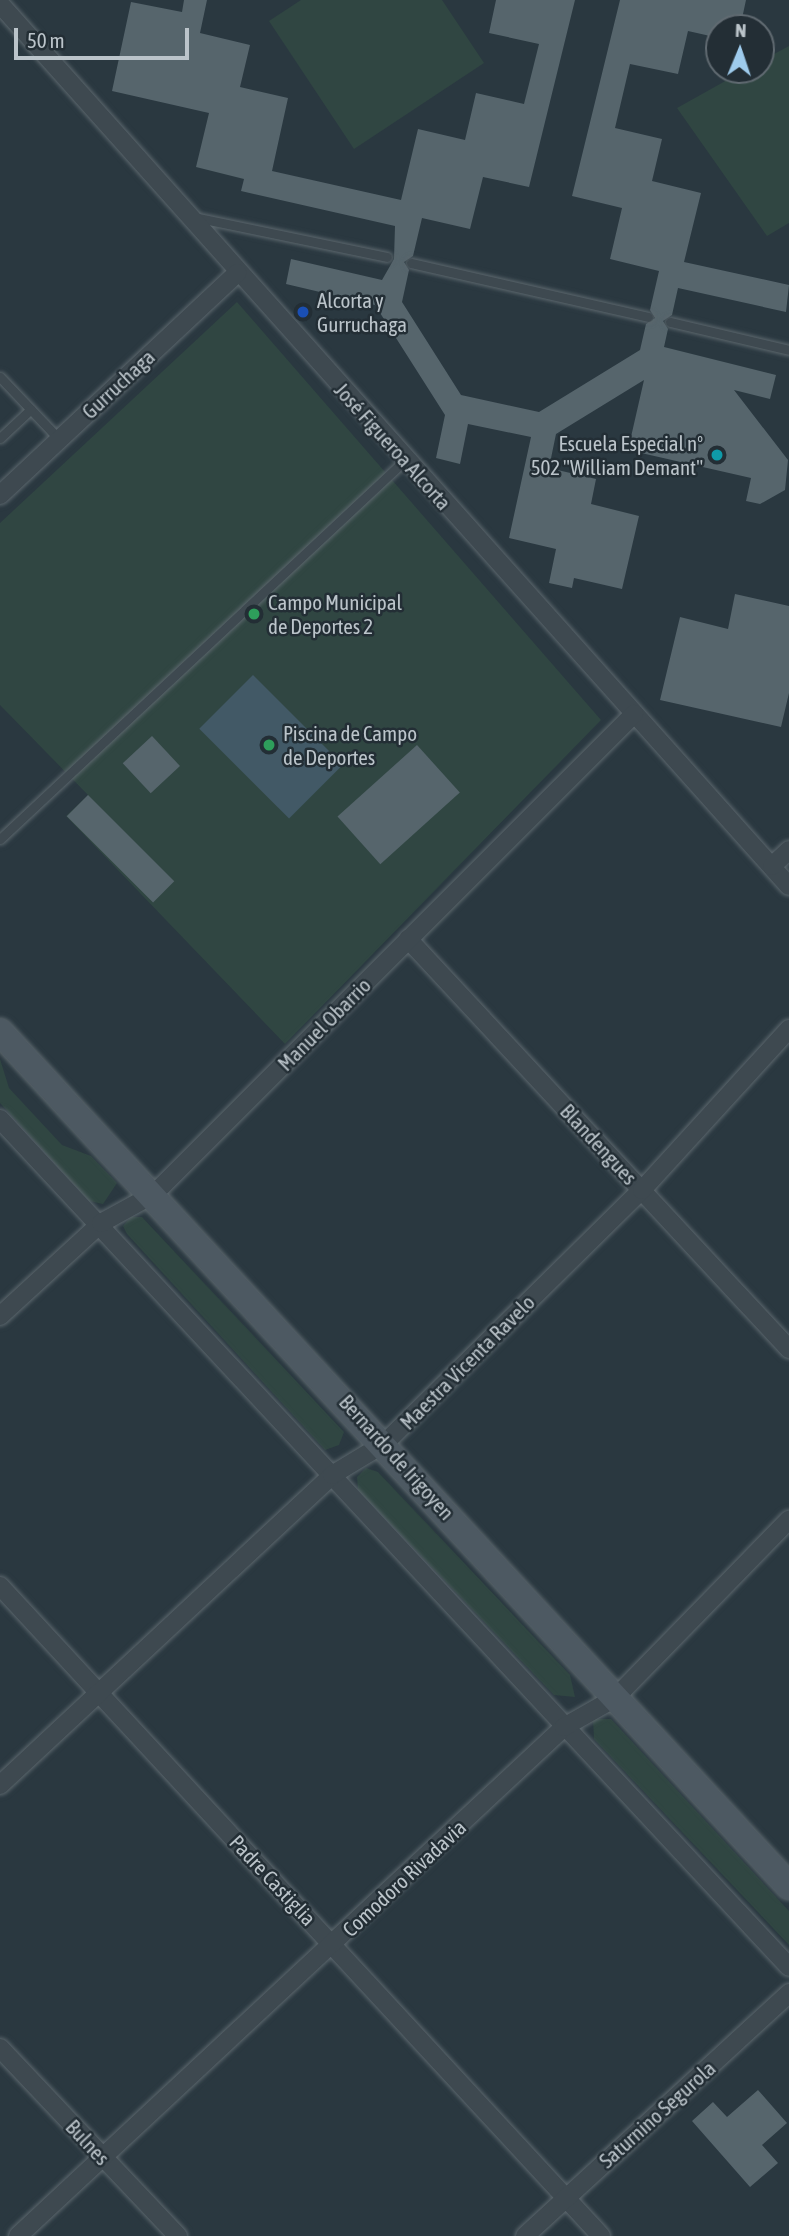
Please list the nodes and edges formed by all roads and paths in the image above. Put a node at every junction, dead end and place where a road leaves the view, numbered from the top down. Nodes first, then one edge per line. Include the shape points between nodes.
1 (0, 4) edge
2 (185, 216) junction
3 (387, 257) dead end
4 (411, 263) dead end
5 (237, 273) junction
6 (648, 317) dead end
7 (670, 322) dead end
8 (789, 350) edge
9 (0, 377) edge
10 (31, 409) junction
11 (0, 438) edge
12 (59, 439) junction
13 (405, 460) junction
14 (0, 495) edge
15 (634, 714) junction
16 (0, 839) edge
17 (789, 850) edge
18 (772, 866) junction
19 (789, 886) edge
20 (408, 939) junction
21 (789, 1030) edge
22 (0, 1032) edge
23 (0, 1119) edge
24 (642, 1190) junction
25 (155, 1194) junction
26 (101, 1223) junction
27 (0, 1316) edge
28 (789, 1349) edge
29 (385, 1443) junction
30 (332, 1475) junction
31 (789, 1520) edge
32 (0, 1586) edge
33 (98, 1694) junction
34 (615, 1698) junction
35 (564, 1727) junction
36 (0, 1785) edge
37 (789, 1886) edge
38 (334, 1945) junction
39 (789, 1967) edge
40 (789, 1993) edge
41 (0, 2048) edge
42 (103, 2158) junction
43 (565, 2197) junction
44 (18, 2236) edge
45 (178, 2236) edge
46 (525, 2236) edge
47 (601, 2236) edge

1 - 2 street, José Figueroa Alcorta
2 - 3 lane
2 - 5 street, José Figueroa Alcorta
4 - 6 lane
5 - 12 street, Gurruchaga
5 - 13 street, José Figueroa Alcorta
7 - 8 lane
9 - 10 lane
10 - 11 lane
10 - 12 lane
12 - 14 street, Gurruchaga
13 - 15 street, José Figueroa Alcorta
13 - 16 lane
15 - 18 street, José Figueroa Alcorta
15 - 20 street, Manuel Obarrio
17 - 18 street
18 - 19 street, José Figueroa Alcorta
20 - 24 street, Blandengues
20 - 25 street, Manuel Obarrio
21 - 24 street, Maestra Vicenta Ravelo
22 - 25 street, Bernardo de Irigoyen
23 - 26 street
24 - 28 street, Blandengues
24 - 29 street, Maestra Vicenta Ravelo
25 - 26 street, Manuel Obarrio
25 - 29 street, Bernardo de Irigoyen
26 - 27 street, Manuel Obarrio
26 - 30 street
29 - 30 street, Maestra Vicenta Ravelo
29 - 34 street, Bernardo de Irigoyen
30 - 33 street, Maestra Vicenta Ravelo
30 - 35 street
31 - 34 street, Comodoro Rivadavia
32 - 33 street, Padre Castiglia
33 - 36 street, Maestra Vicenta Ravelo
33 - 38 street, Padre Castiglia
34 - 35 street, Comodoro Rivadavia
34 - 37 street, Bernardo de Irigoyen
35 - 38 street, Comodoro Rivadavia
35 - 39 street
38 - 42 street, Comodoro Rivadavia
38 - 43 street, Padre Castiglia
40 - 43 street, Saturnino Segurola
41 - 42 street, Bulnes
42 - 44 street, Comodoro Rivadavia
42 - 45 street, Bulnes
43 - 46 street, Saturnino Segurola
43 - 47 street, Padre Castiglia

